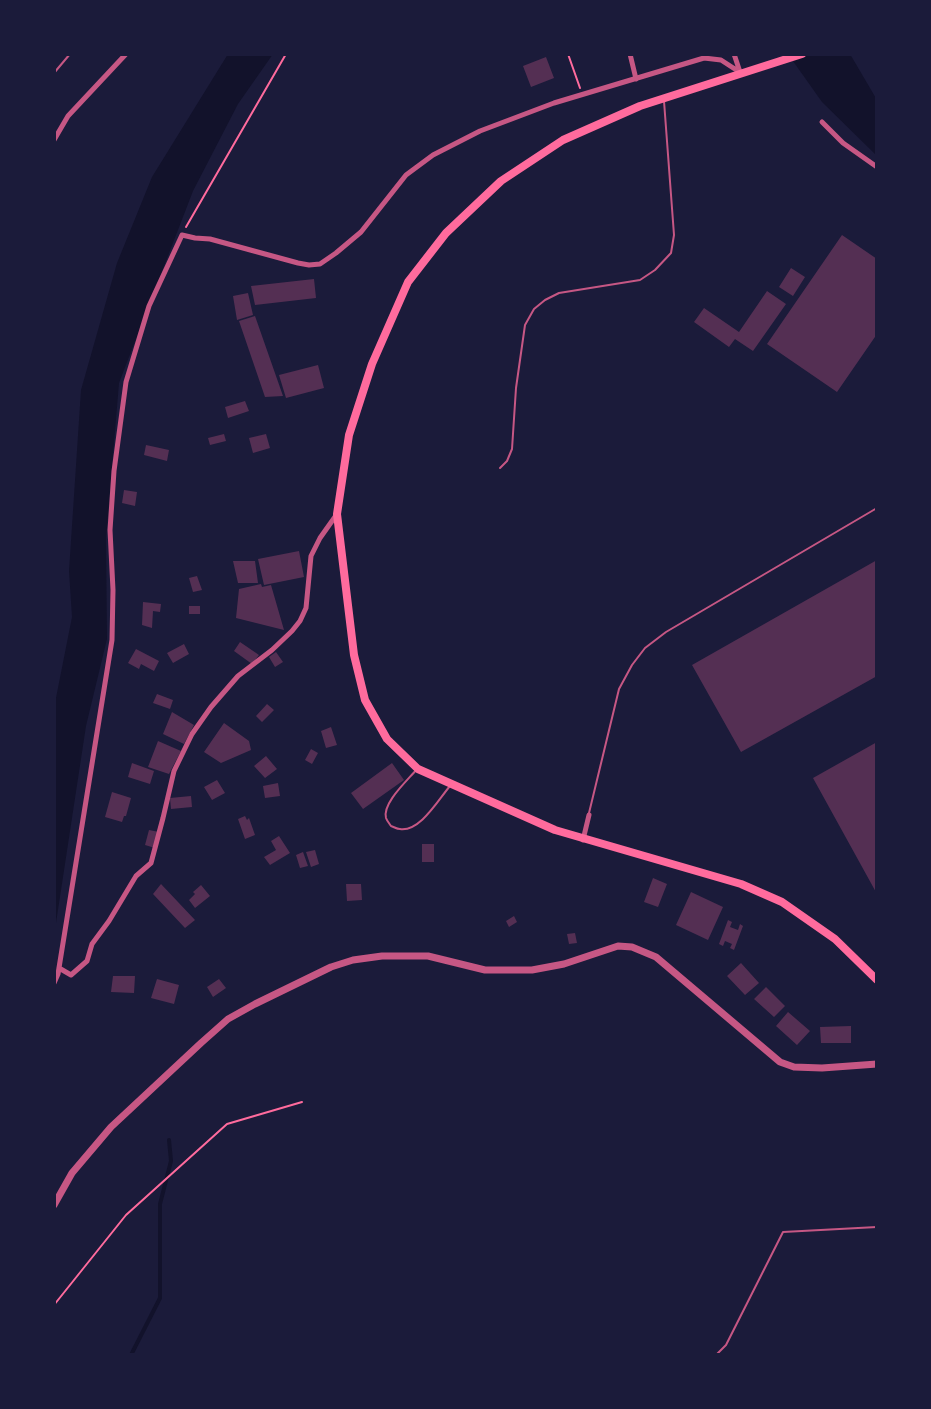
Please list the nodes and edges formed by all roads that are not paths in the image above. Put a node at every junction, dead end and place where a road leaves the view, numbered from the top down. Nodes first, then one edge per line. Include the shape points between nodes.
1 (70, 54) edge
2 (126, 54) edge
3 (630, 54) edge
4 (734, 54) edge
5 (802, 54) edge
6 (54, 73) edge
7 (741, 73) junction
8 (636, 79) junction
9 (663, 98) junction
10 (822, 122) dead end
11 (54, 140) edge
12 (877, 167) edge
13 (500, 468) dead end
14 (877, 508) edge
15 (337, 514) junction
16 (418, 769) junction
17 (451, 784) junction
18 (589, 815) joint
19 (583, 840) junction
20 (59, 968) junction
21 (877, 980) edge
22 (54, 982) edge
23 (877, 1064) edge
24 (54, 1205) edge
25 (877, 1227) edge
26 (716, 1355) edge

1 - 6 lane
2 - 11 street via 68,116
3 - 8 street
4 - 7 street
5 - 7 main road
7 - 8 street via 721,60 704,58
7 - 9 main road
8 - 20 street via 480,130 434,155 406,175 361,232 320,264 298,263 210,238 182,235 149,306 126,382 110,530 112,640
9 - 13 lane via 674,235 671,253 640,280 560,293 534,309 525,325 518,368 512,449
9 - 15 main road via 563,140 501,181 446,233 408,282 372,364 349,435
10 - 12 street
14 - 18 lane via 645,648 619,689
15 - 16 main road via 354,655 365,700 387,739
15 - 20 street via 311,556 306,608 300,621 272,650 238,676 192,734 174,771 151,863 136,876 92,944 87,961 71,975
16 - 17 main road
16 - 17 lane via 387,807 386,818 391,826 401,830 419,824
17 - 19 main road
18 - 19 street
19 - 21 main road via 741,884 782,902 835,939
20 - 22 street
23 - 24 street via 822,1068 780,1062 656,957 632,947 618,946 532,970 485,970 428,956 353,960 331,967 228,1019 111,1127 72,1173
25 - 26 lane via 783,1232 726,1345

